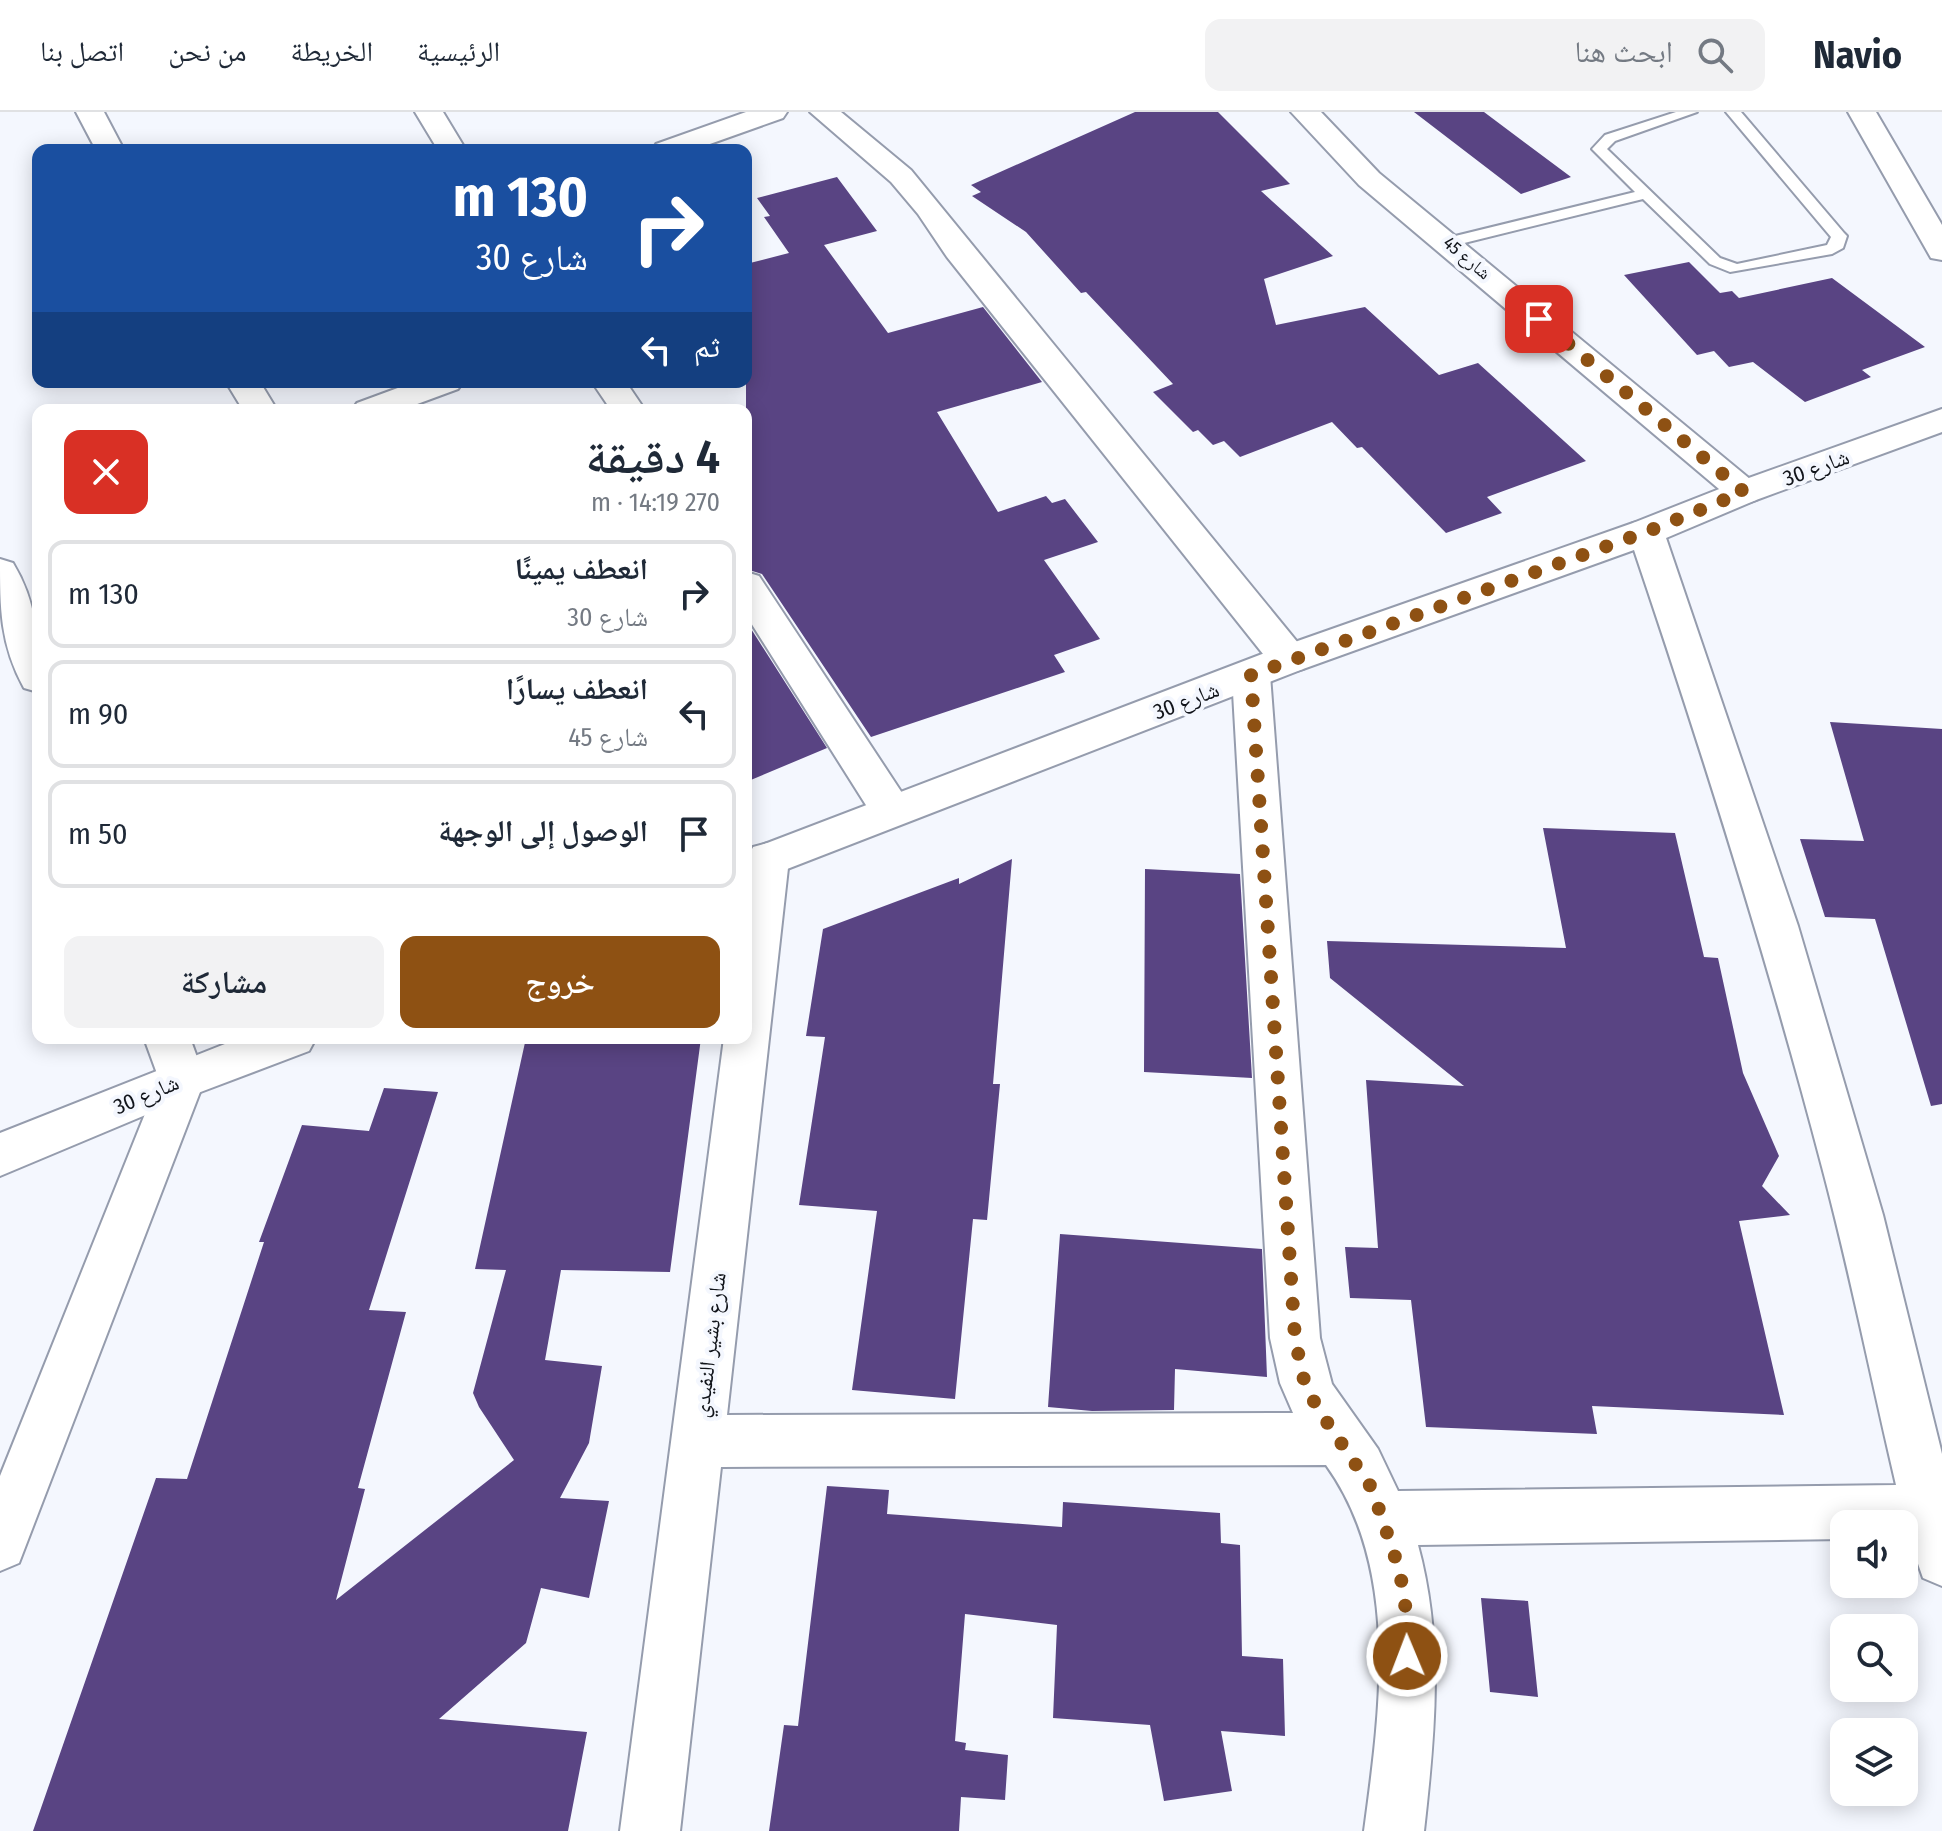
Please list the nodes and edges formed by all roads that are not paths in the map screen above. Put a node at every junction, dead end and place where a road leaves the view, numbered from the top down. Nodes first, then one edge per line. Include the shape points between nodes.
1 (90, 112) edge
2 (429, 112) edge
3 (773, 112) edge
4 (824, 112) edge
5 (1305, 112) edge
6 (1690, 112) edge
7 (1733, 112) edge
8 (1862, 112) edge
9 (107, 144) edge
10 (448, 144) edge
11 (683, 144) edge
12 (1646, 194) junction
13 (1448, 242) junction
14 (1942, 251) edge
15 (430, 388) edge
16 (386, 404) edge
17 (1942, 420) edge
18 (1744, 492) junction
19 (1646, 532) junction
20 (0, 572) edge
21 (752, 594) edge
22 (32, 661) edge
23 (1270, 667) junction
24 (891, 810) junction
25 (757, 864) edge
26 (752, 913) edge
27 (257, 1044) edge
28 (739, 1044) edge
29 (174, 1058) edge
30 (0, 1155) edge
31 (1338, 1439) junction
32 (698, 1441) junction
33 (1382, 1518) junction
34 (1938, 1527) edge
35 (0, 1544) edge
36 (650, 1831) edge
37 (1394, 1831) edge

1 - 9 street
2 - 10 street
3 - 11 street
4 - 23 street via 901,176 929,208
5 - 13 street, شارع 45 via 1369,179
6 - 12 lane via 1610,138 1599,149
7 - 12 lane via 1839,236 1838,245 1726,267
8 - 14 street
12 - 13 lane
13 - 18 street, شارع 45
15 - 16 street
17 - 18 street, شارع 30
18 - 19 street, شارع 30
19 - 23 street, شارع 30
19 - 34 street via 1810,1035
20 - 22 street
21 - 24 street
23 - 24 street, شارع 30
23 - 31 street via 1295,1338 1303,1377
24 - 25 street, شارع 30
25 - 26 street, شارع بشير النفيدي
27 - 29 street, شارع 30
28 - 32 street, شارع بشير النفيدي
29 - 30 street, شارع 30
29 - 35 street
31 - 32 street
31 - 33 street via 1371,1487
32 - 36 street, شارع بشير النفيدي
33 - 34 street
33 - 37 street via 1405,1600 1407,1732

